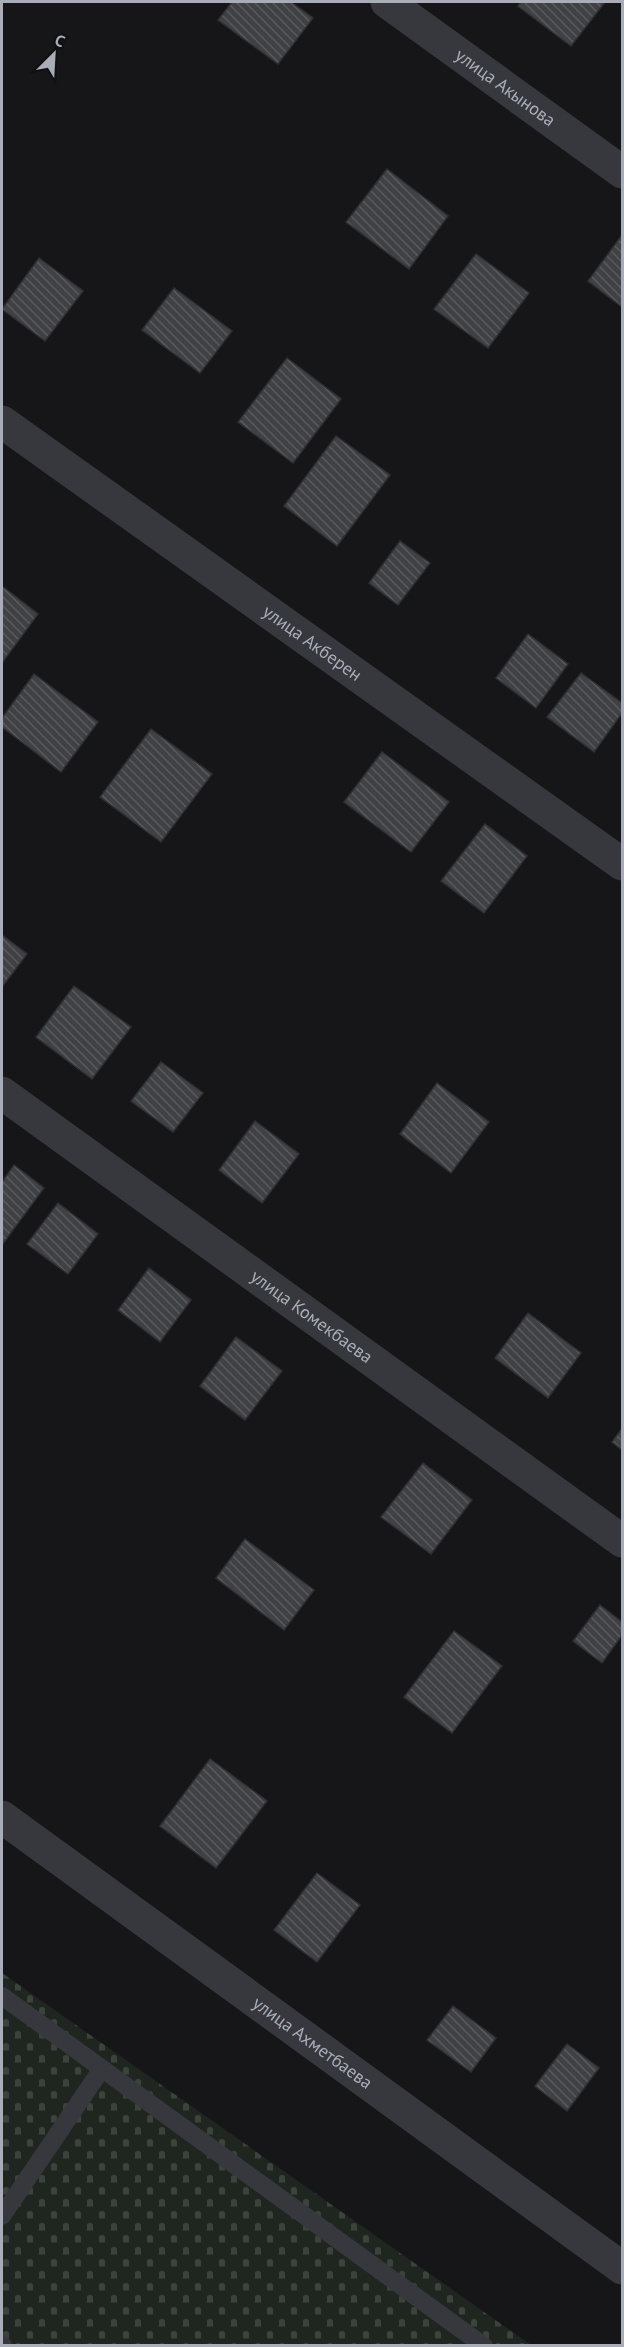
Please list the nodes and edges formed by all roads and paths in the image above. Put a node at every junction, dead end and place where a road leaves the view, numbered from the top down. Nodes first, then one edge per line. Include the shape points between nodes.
1 (387, 2) edge
2 (622, 172) edge
3 (2, 422) edge
4 (622, 864) edge
5 (2, 1093) edge
6 (622, 1541) edge
7 (2, 1817) edge
8 (2, 1996) edge
9 (101, 2070) junction
10 (2, 2216) edge
11 (622, 2268) edge
12 (484, 2346) edge

1 - 2 street, улица Акынова
3 - 4 street, улица Акберен
5 - 6 street, улица Комекбаева
7 - 11 street, улица Ахметбаева
8 - 9 lane
9 - 10 lane
9 - 12 lane

